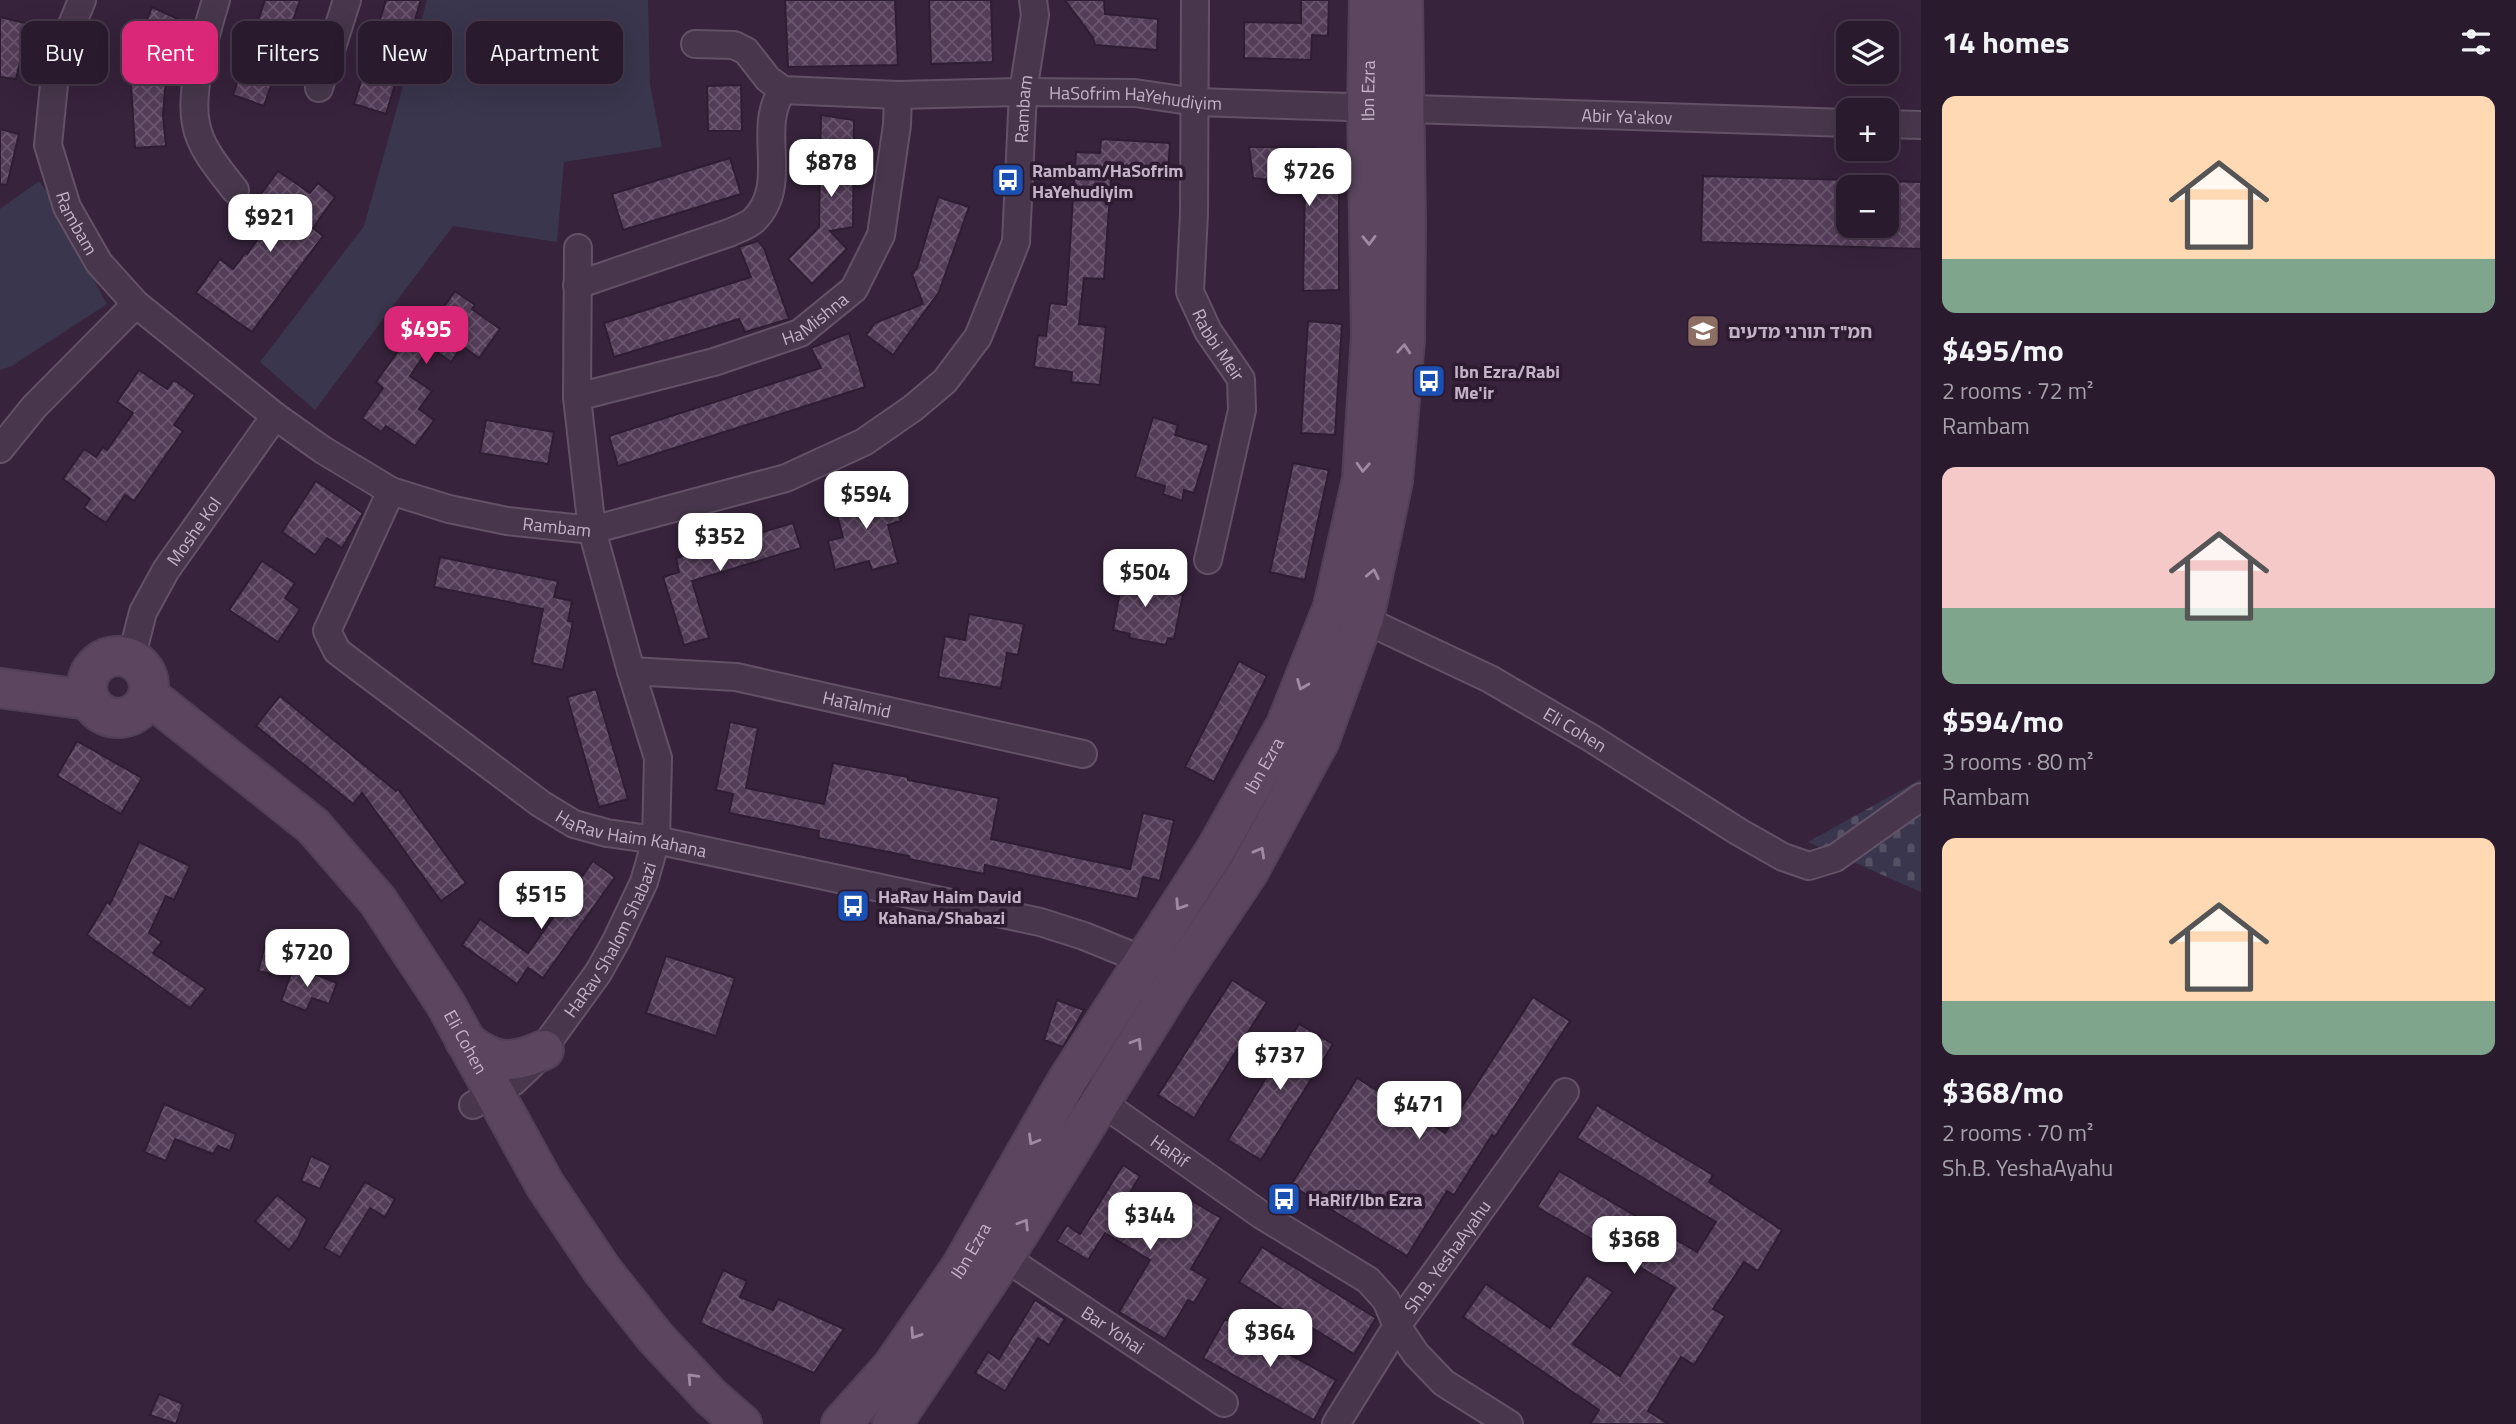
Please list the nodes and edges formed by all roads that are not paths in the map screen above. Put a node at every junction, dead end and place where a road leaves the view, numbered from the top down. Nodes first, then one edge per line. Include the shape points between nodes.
1 (82, 0) edge
2 (347, 0) edge
3 (1033, 0) edge
4 (1195, 0) edge
5 (1369, 0) edge
6 (1403, 0) edge
7 (211, 1) edge
8 (695, 44) dead end
9 (319, 88) dead end
10 (783, 90) junction
11 (1023, 92) junction
12 (898, 95) junction
13 (1196, 102) junction
14 (1367, 106) junction
15 (1405, 107) junction
16 (1836, 123) edge
17 (1899, 124) edge
18 (1921, 125) edge
19 (235, 190) dead end
20 (578, 248) dead end
21 (577, 285) junction
22 (136, 304) junction
23 (577, 397) junction
24 (275, 416) junction
25 (0, 449) edge
26 (391, 491) junction
27 (592, 530) junction
28 (1208, 560) dead end
29 (1349, 612) junction
30 (131, 659) junction
31 (0, 664) edge
32 (631, 671) junction
33 (89, 687) junction
34 (0, 688) edge
35 (139, 706) junction
36 (1083, 754) dead end
37 (1921, 797) edge
38 (656, 840) junction
39 (1143, 960) junction
40 (465, 1041) junction
41 (544, 1050) junction
42 (1067, 1081) junction
43 (1566, 1092) dead end
44 (484, 1099) junction
45 (1101, 1101) junction
46 (1004, 1257) junction
47 (1397, 1326) junction
48 (1224, 1403) dead end
49 (703, 1424) edge
50 (742, 1424) edge
51 (841, 1424) edge
52 (892, 1424) edge
53 (1336, 1424) edge
54 (1509, 1424) edge

1 - 22 street, Rambam via 56,64 48,145 67,207 99,263
2 - 9 street
3 - 11 street, Rambam via 1035,15
4 - 13 street, Rabbi Meir
5 - 14 street, Ibn Ezra
6 - 15 street, Ibn Ezra
7 - 19 street via 195,85 196,125 212,160
8 - 10 street via 746,51
10 - 12 street, HaSofrim HaYehudiyim
10 - 21 street via 772,114 773,182 753,221
11 - 12 street, HaSofrim HaYehudiyim
11 - 13 street, HaSofrim HaYehudiyim via 1136,93
11 - 27 street, Rambam via 1016,242 978,337 945,381 864,442 786,478
12 - 23 street, HaMishna via 881,235 853,289 800,334 714,362
13 - 14 street, HaSofrim HaYehudiyim
13 - 28 street, Rabbi Meir via 1190,292 1208,331 1241,379 1242,410
14 - 15 street, HaSofrim HaYehudiyim
14 -> 29 street, Ibn Ezra via 1371,336
15 - 16 street, Abir Ya'akov
29 -> 15 street, Ibn Ezra via 1393,481 1405,340
17 - 18 street
20 - 21 street, HaRav Shalom Shabazi
21 - 23 street, HaRav Shalom Shabazi
22 - 24 street, Rambam
22 - 25 street via 34,407
23 - 27 street, HaRav Shalom Shabazi
24 - 26 street, Rambam
24 - 30 street, Moshe Kol via 166,570 143,612
26 - 27 street, Rambam via 507,521
26 - 38 street, HaRav Haim Kahana via 327,631 337,651 574,824
27 - 32 street, HaRav Shalom Shabazi
29 - 37 street, Eli Cohen via 1490,679 1740,832 1809,866 1835,858
29 -> 39 street, Ibn Ezra via 1216,849
45 -> 29 street, Ibn Ezra via 1255,860 1320,740
30 - 33 street via 107,657 93,667
30 - 35 street via 148,678
31 - 33 street
32 - 36 street, HaTalmid via 736,677
32 - 38 street, HaRav Shalom Shabazi via 658,758
33 - 34 street
33 - 35 street via 102,715 111,718
35 - 40 street, Eli Cohen via 313,826 378,901
35 - 44 street, Eli Cohen via 186,753 300,848 358,914
38 - 39 street, HaRav Haim Kahana via 1040,922
38 - 41 street, HaRav Shalom Shabazi via 616,941
39 - 42 street, Ibn Ezra
40 - 41 street via 503,1061 525,1059
40 - 44 street, Eli Cohen
41 - 44 street, HaRav Shalom Shabazi via 513,1082
42 - 45 street, HaRif
42 -> 51 street, Ibn Ezra via 961,1267 892,1367
43 - 47 street, Sh.B. YeshaAyahu
44 - 49 street, Eli Cohen via 529,1202 597,1303 646,1367
50 -> 44 street, Eli Cohen via 710,1397 655,1337 602,1270
46 -> 45 street, Ibn Ezra
45 - 47 street, HaRif via 1263,1216 1368,1280 1387,1300
46 - 48 street, Bar Yohai
46 - 52 street, Ibn Ezra
47 - 53 street, Sh.B. YeshaAyahu
47 - 54 street, HaRif via 1444,1383

